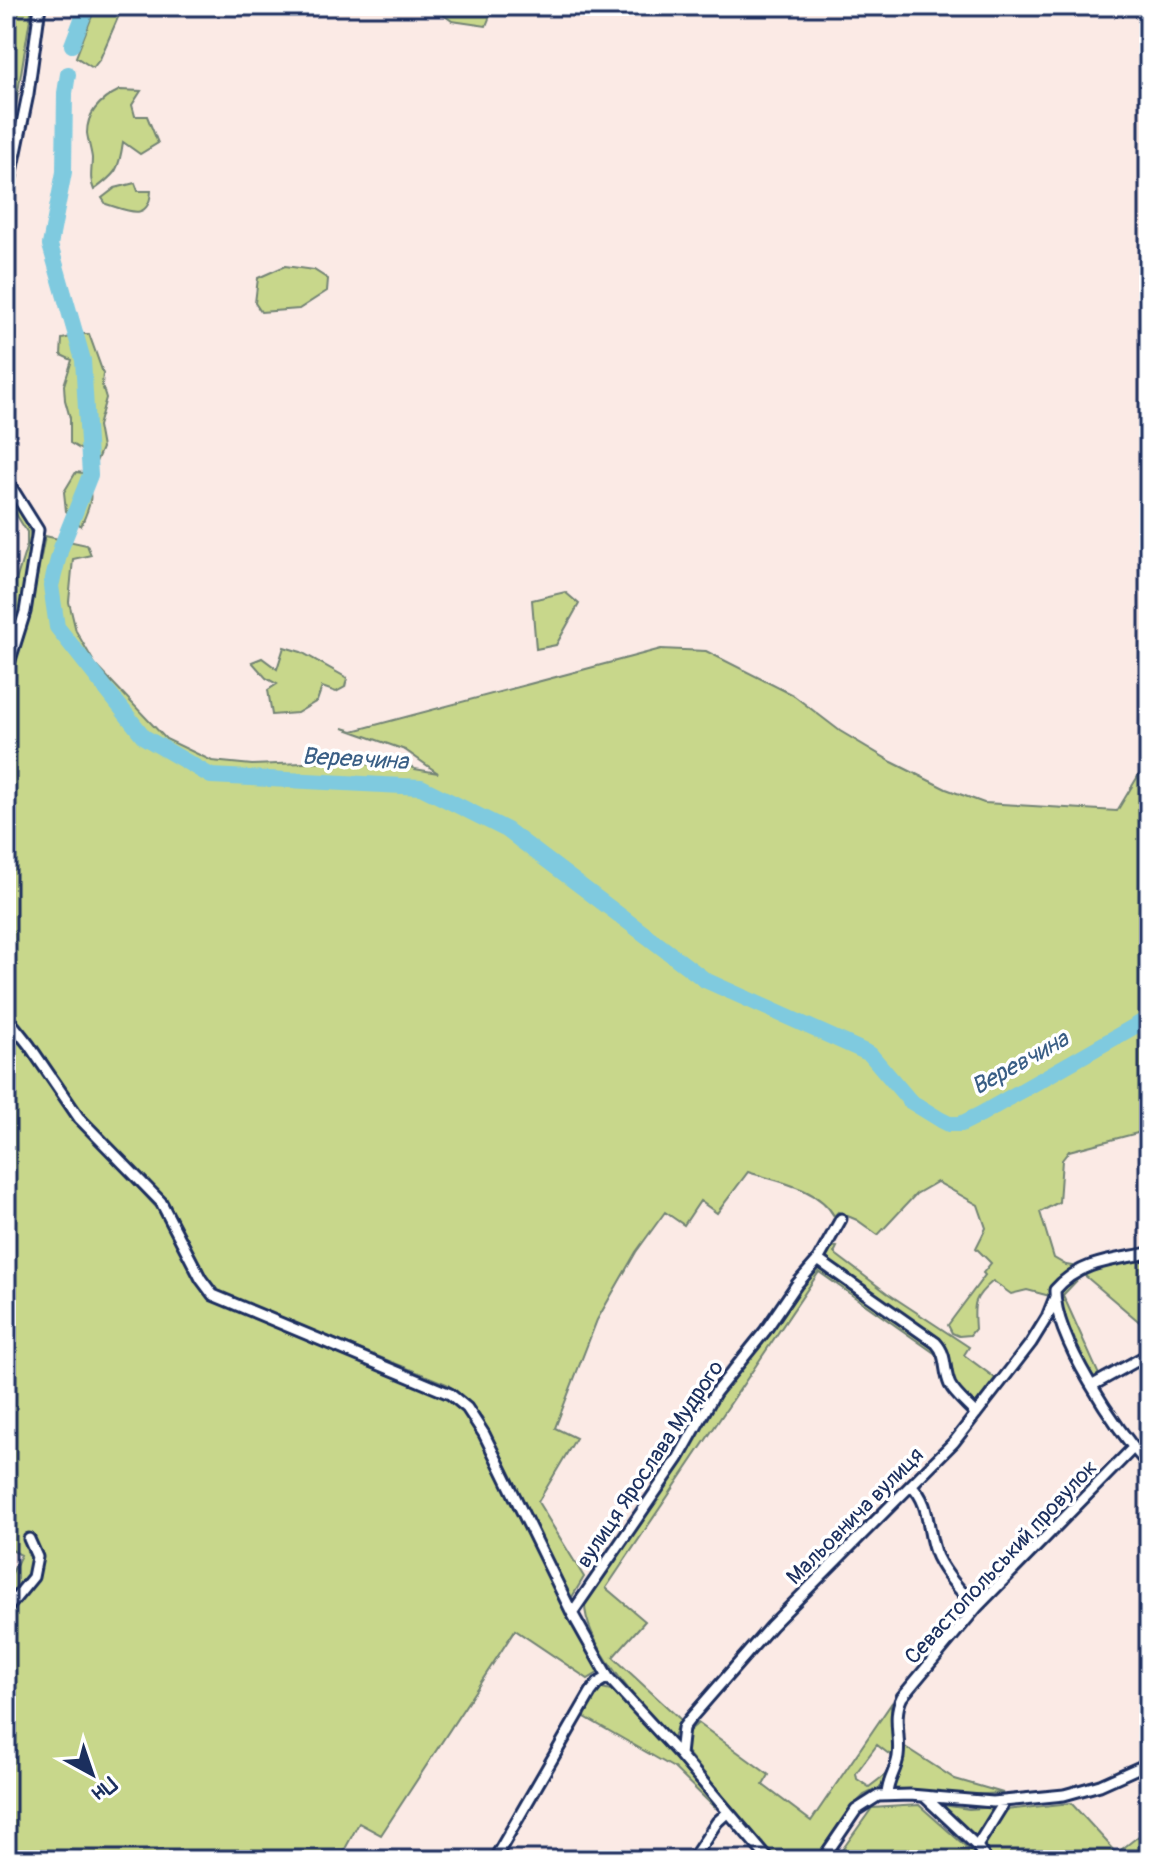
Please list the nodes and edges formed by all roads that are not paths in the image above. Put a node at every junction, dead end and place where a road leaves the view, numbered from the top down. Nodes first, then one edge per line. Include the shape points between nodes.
1 (40, 6) edge
2 (6, 201) edge
3 (6, 479) edge
4 (6, 673) edge
5 (6, 1016) edge
6 (841, 1219) dead end
7 (1149, 1253) edge
8 (818, 1260) junction
9 (1055, 1293) junction
10 (1149, 1354) edge
11 (1093, 1385) junction
12 (976, 1414) junction
13 (1133, 1448) junction
14 (1149, 1466) edge
15 (911, 1485) junction
16 (29, 1539) dead end
17 (977, 1607) junction
18 (6, 1610) edge
19 (572, 1613) junction
20 (608, 1677) junction
21 (680, 1755) junction
22 (1149, 1763) edge
23 (887, 1795) junction
24 (923, 1796) junction
25 (1005, 1801) junction
26 (728, 1812) junction
27 (977, 1846) junction
28 (494, 1860) edge
29 (692, 1860) edge
30 (769, 1860) edge
31 (822, 1860) edge
32 (986, 1860) edge

1 - 2 street
3 - 4 street via 38,530 25,612
5 - 19 street via 79,1118 161,1202 213,1295 450,1394 467,1408
6 - 8 street, вулиця Ярослава Мудрого
7 - 9 street via 1096,1262 1064,1280
8 - 12 street via 936,1343 946,1358 948,1381
8 - 19 street, вулиця Ярослава Мудрого via 715,1393 678,1459
9 - 11 street via 1058,1315
9 - 12 street, Мальовнича вулиця via 1038,1334
10 - 11 street
11 - 13 street
12 - 15 street, Мальовнича вулиця
13 - 14 street
13 - 17 street, Севастопольський провулок
15 - 17 street via 928,1517 937,1557
15 - 21 street, Мальовнича вулиця via 771,1626 689,1720
16 - 18 street via 37,1557 33,1577
17 - 23 street, Севастопольський провулок via 898,1705 898,1756
19 - 20 street
20 - 21 street
20 - 28 street via 591,1692
21 - 26 street
22 - 25 street via 1082,1792
23 - 24 street
23 - 31 street via 856,1810
24 - 25 street
24 - 27 street
25 - 27 street
26 - 29 street
26 - 30 street
27 - 32 street

